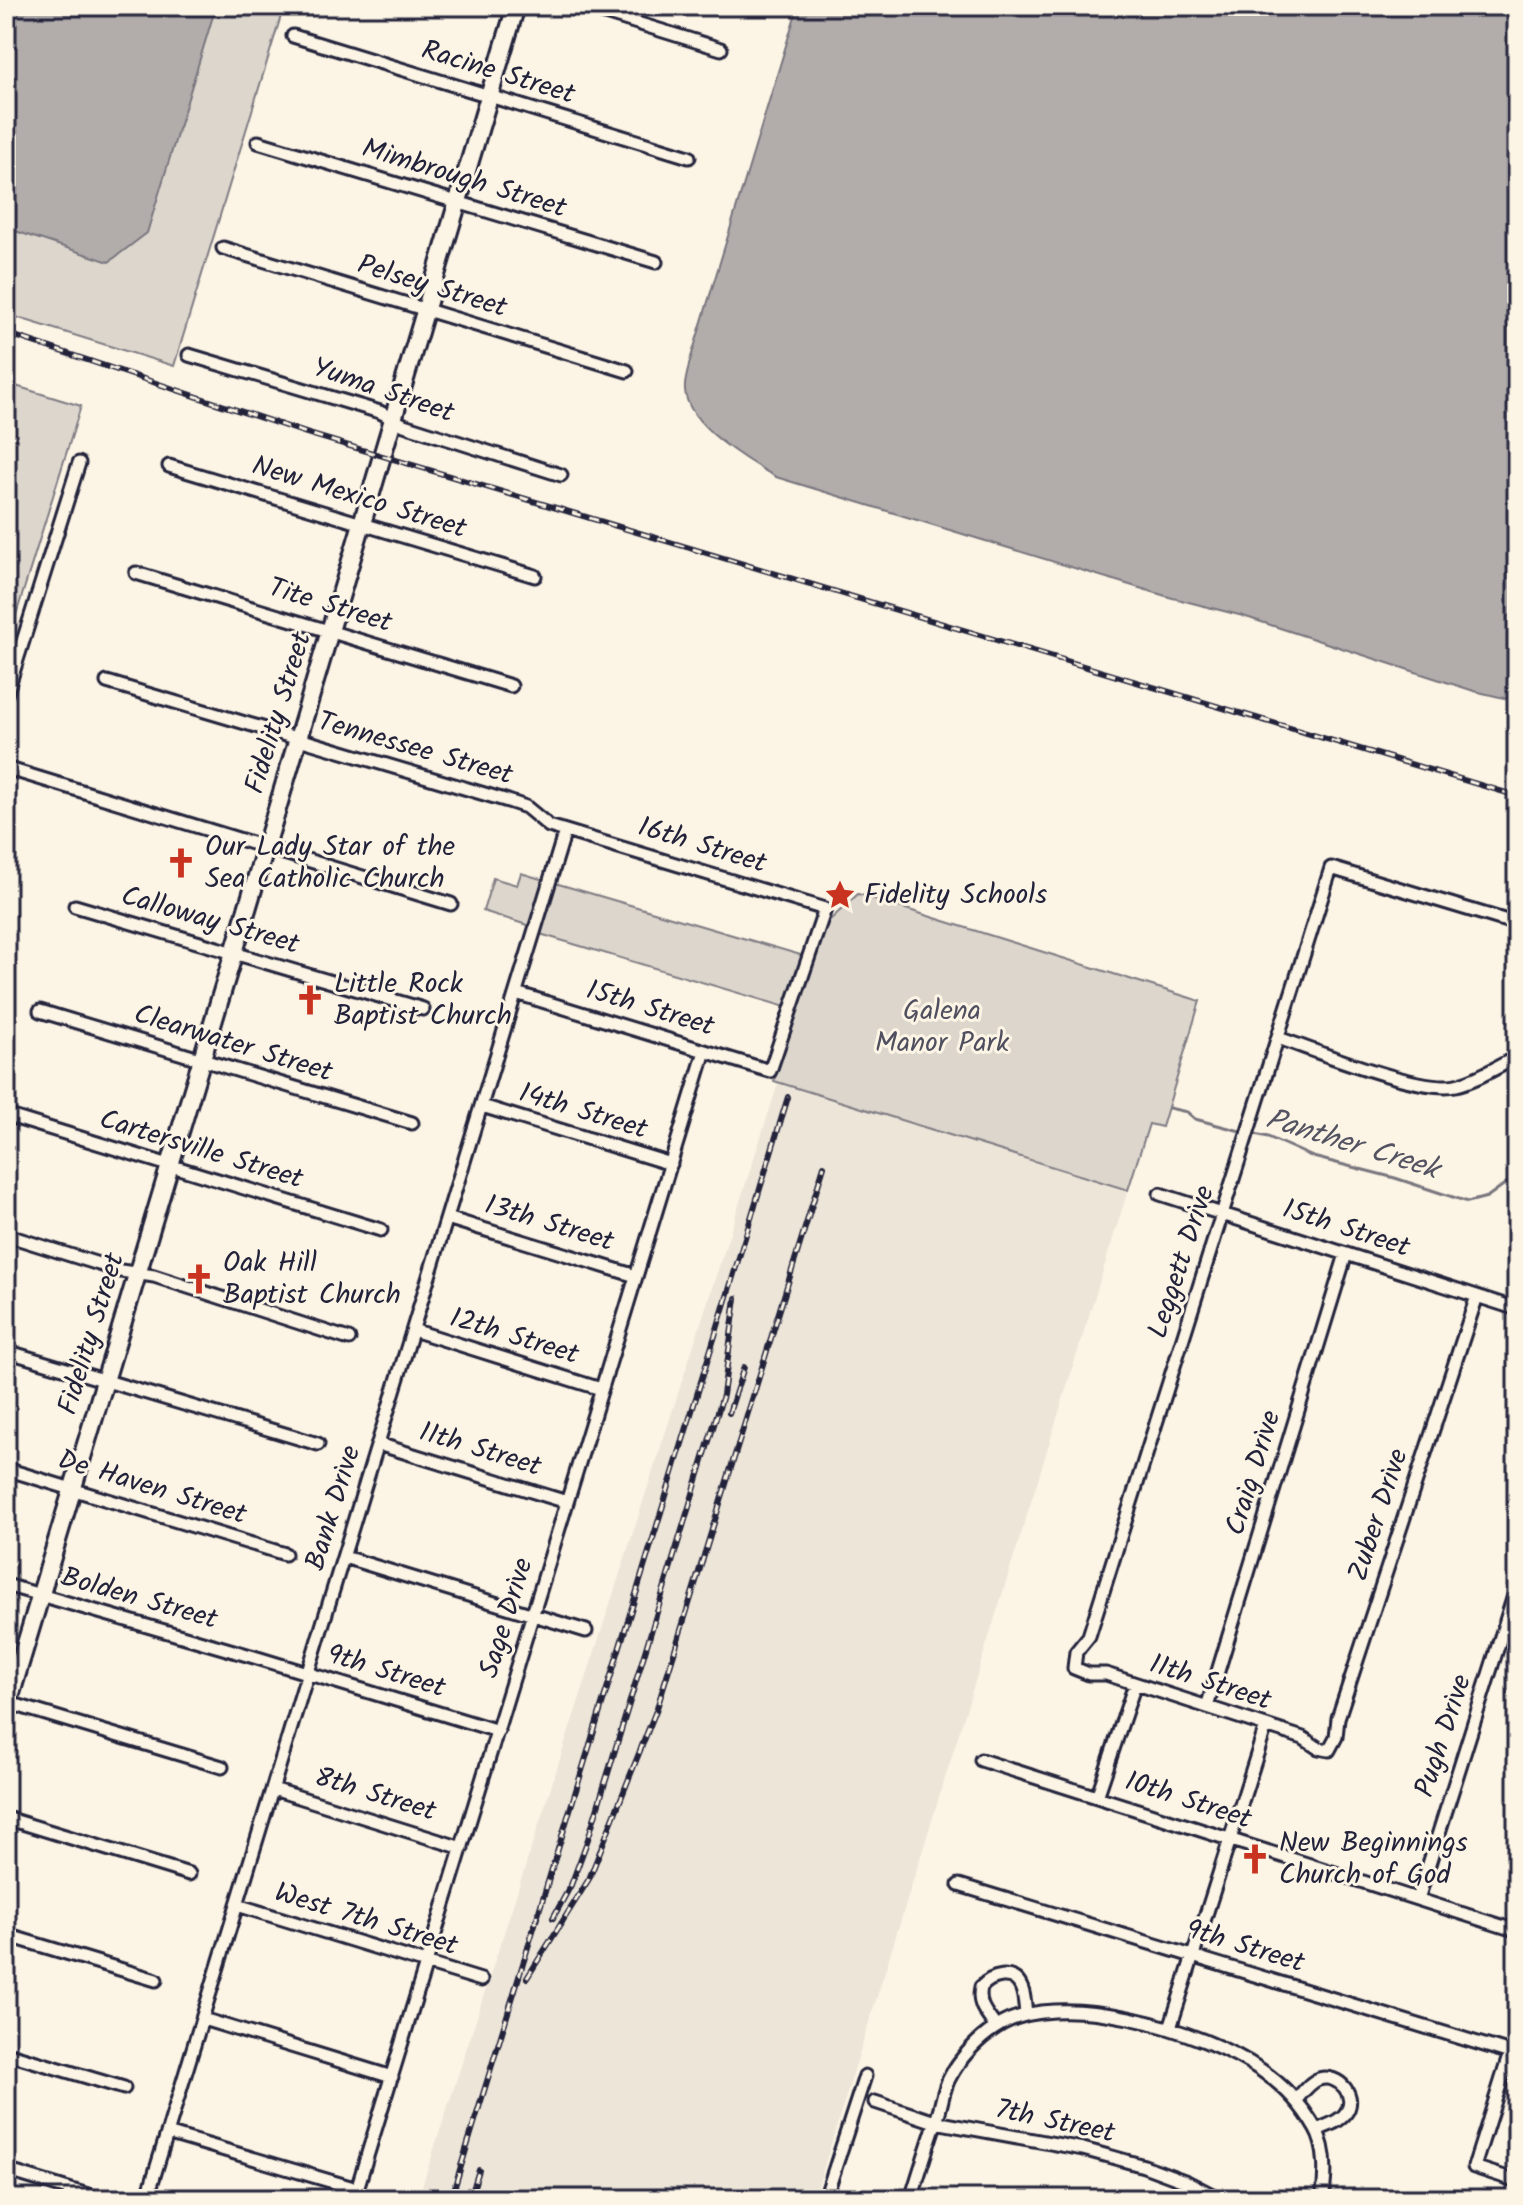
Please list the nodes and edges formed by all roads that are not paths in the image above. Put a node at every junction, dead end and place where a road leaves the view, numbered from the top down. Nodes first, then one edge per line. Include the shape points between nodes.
1 (516, 6) edge
2 (582, 6) edge
3 (293, 36) dead end
4 (721, 49) dead end
5 (488, 95) junction
6 (258, 142) dead end
7 (689, 157) dead end
8 (458, 202) junction
9 (223, 248) dead end
10 (656, 262) dead end
11 (426, 311) junction
12 (189, 355) dead end
13 (627, 371) dead end
14 (392, 417) junction
15 (79, 463) dead end
16 (169, 466) dead end
17 (561, 475) dead end
18 (364, 524) junction
19 (136, 573) dead end
20 (535, 576) dead end
21 (331, 631) junction
22 (107, 682) dead end
23 (511, 686) dead end
24 (6, 695) edge
25 (296, 739) junction
26 (6, 768) edge
27 (565, 831) junction
28 (266, 846) junction
29 (451, 904) dead end
30 (75, 906) dead end
31 (1517, 924) edge
32 (233, 952) junction
33 (516, 993) junction
34 (423, 1009) dead end
35 (40, 1011) dead end
36 (1278, 1038) junction
37 (705, 1051) junction
38 (1517, 1057) edge
39 (202, 1060) junction
40 (770, 1071) joint
41 (482, 1106) junction
42 (6, 1115) edge
43 (412, 1123) dead end
44 (671, 1164) junction
45 (169, 1167) junction
46 (1160, 1194) dead end
47 (1222, 1214) junction
48 (447, 1218) junction
49 (381, 1230) dead end
50 (6, 1235) edge
51 (1346, 1254) junction
52 (138, 1273) junction
53 (636, 1276) junction
54 (1477, 1296) junction
55 (1517, 1309) edge
56 (413, 1330) junction
57 (349, 1339) dead end
58 (6, 1351) edge
59 (104, 1381) junction
60 (601, 1389) junction
61 (318, 1444) dead end
62 (378, 1444) junction
63 (6, 1469) edge
64 (73, 1489) junction
65 (567, 1502) junction
66 (285, 1554) dead end
67 (344, 1557) junction
68 (6, 1585) edge
69 (1517, 1586) edge
70 (41, 1596) junction
71 (532, 1615) junction
72 (586, 1631) dead end
73 (260, 1659) joint
74 (1074, 1668) joint
75 (308, 1673) junction
76 (1135, 1684) junction
77 (7, 1705) edge
78 (1207, 1707) junction
79 (1266, 1726) junction
80 (498, 1731) junction
81 (1329, 1750) joint
82 (981, 1760) dead end
83 (222, 1767) dead end
84 (273, 1789) junction
85 (1097, 1797) junction
86 (6, 1818) edge
87 (1230, 1839) junction
88 (462, 1848) junction
89 (189, 1874) dead end
90 (959, 1885) dead end
91 (1418, 1899) junction
92 (237, 1905) junction
93 (1517, 1931) edge
94 (6, 1935) edge
95 (1193, 1956) junction
96 (426, 1963) junction
97 (156, 1980) dead end
98 (481, 1980) dead end
99 (1026, 2015) junction
100 (203, 2019) junction
101 (996, 2027) junction
102 (1170, 2028) junction
103 (6, 2053) edge
104 (1513, 2054) edge
105 (865, 2076) dead end
106 (392, 2077) junction
107 (124, 2088) dead end
108 (1296, 2100) junction
109 (875, 2102) dead end
110 (935, 2122) junction
111 (1317, 2130) junction
112 (167, 2133) junction
113 (6, 2170) edge
114 (1517, 2181) edge
115 (356, 2194) edge
116 (91, 2196) dead end
117 (147, 2199) edge
118 (825, 2199) edge
119 (911, 2199) edge
120 (1220, 2199) edge
121 (1322, 2199) edge

1 - 5 main road, Fidelity Street
2 - 4 street
3 - 5 street, Racine Street
5 - 7 street, Racine Street
5 - 8 main road, Fidelity Street
6 - 8 street, Mimbrough Street
8 - 10 street, Mimbrough Street
8 - 11 main road, Fidelity Street
9 - 11 street, Pelsey Street
11 - 13 street, Pelsey Street
11 - 14 main road, Fidelity Street
12 - 14 street, Yuma Street
14 - 17 street, Yuma Street
14 - 18 main road, Fidelity Street
15 - 24 street
16 - 18 street, New Mexico Street
18 - 20 street, New Mexico Street
18 - 21 main road, Fidelity Street
19 - 21 street, Tite Street
21 - 23 street, Tite Street
21 - 25 main road, Fidelity Street
22 - 25 street, Tennessee Street
25 - 27 street, Tennessee Street via 526,807 549,826
25 - 28 main road, Fidelity Street
26 - 28 street
27 - 33 street, Bank Drive
27 - 40 street, 16th Street via 825,909
28 - 29 street
28 - 32 main road, Fidelity Street
30 - 32 street, Calloway Street
31 - 36 street, Leggett Drive via 1331,868
32 - 34 street, Calloway Street
32 - 39 main road, Fidelity Street
33 - 37 street, 15th Street
33 - 41 street, Bank Drive
35 - 39 street, Clearwater Street
36 - 38 street via 1430,1086 1458,1085
36 - 47 street, Leggett Drive
37 - 40 street, 15th Street
37 - 44 street, Sage Drive
39 - 43 street, Clearwater Street
39 - 45 main road, Fidelity Street
41 - 44 street, 14th Street
41 - 48 street, Bank Drive
42 - 45 street, Cartersville Street
44 - 53 street, Sage Drive
45 - 49 street, Cartersville Street
45 - 52 main road, Fidelity Street
46 - 47 street, 15th Street
47 - 51 street, 15th Street
47 - 74 street, Leggett Drive via 1089,1636 1076,1652
48 - 53 street, 13th Street
48 - 56 street, Bank Drive
50 - 52 street
51 - 54 street, 15th Street
51 - 78 street, Craig Drive
52 - 57 street
52 - 59 main road, Fidelity Street
53 - 60 street, Sage Drive
54 - 55 street, 15th Street
54 - 81 street, Zuber Drive
56 - 60 street, 12th Street
56 - 62 street, Bank Drive
58 - 59 street
59 - 61 street
59 - 64 main road, Fidelity Street
60 - 65 street, Sage Drive
62 - 65 street, 11th Street
62 - 67 street, Bank Drive
63 - 64 street, De Haven Street
64 - 66 street, De Haven Street
64 - 70 main road, Fidelity Street
65 - 71 street, Sage Drive
67 - 71 street
67 - 75 street, Bank Drive
68 - 70 street, Bolden Street
69 - 91 street, Pugh Drive
70 - 73 street, Bolden Street
70 - 77 main road, Fidelity Street
71 - 72 street
71 - 80 street, Sage Drive
73 - 75 street, 9th Street
74 - 76 street, 11th Street
75 - 80 street, 9th Street
75 - 84 street, Bank Drive
76 - 78 street, 11th Street
76 - 85 street
77 - 83 street
78 - 79 street, 11th Street
79 - 81 street, 11th Street
79 - 87 street
80 - 88 street, Sage Drive
82 - 85 street, 10th Street
84 - 88 street, 8th Street
84 - 92 street, Bank Drive
85 - 87 street, 10th Street
86 - 89 street
87 - 91 street, 10th Street
87 - 95 street
88 - 96 street, Sage Drive
90 - 95 street, 9th Street
91 - 93 street, 10th Street
92 - 96 street, West 7th Street
92 - 100 street, Bank Drive
94 - 97 street
95 - 102 street
95 - 104 street, 9th Street
96 - 98 street, West 7th Street
96 - 106 street, Sage Drive
99 - 101 street
99 - 101 street via 1019,1982 994,1977 981,1987 979,1996
99 - 102 street via 1096,2013
100 - 106 street
100 - 112 street, Bank Drive
101 - 110 street via 949,2077
102 - 108 street via 1251,2064
103 - 107 street
104 - 114 street via 1474,2167
105 - 118 street
106 - 115 street, Sage Drive
108 - 111 street
108 - 111 street via 1314,2081 1342,2083 1350,2101 1347,2110
109 - 110 street, 7th Street
110 - 119 street
110 - 120 street, 7th Street via 1083,2149 1144,2166
111 - 121 street via 1326,2176
112 - 115 street
112 - 117 street, Bank Drive
113 - 116 street

